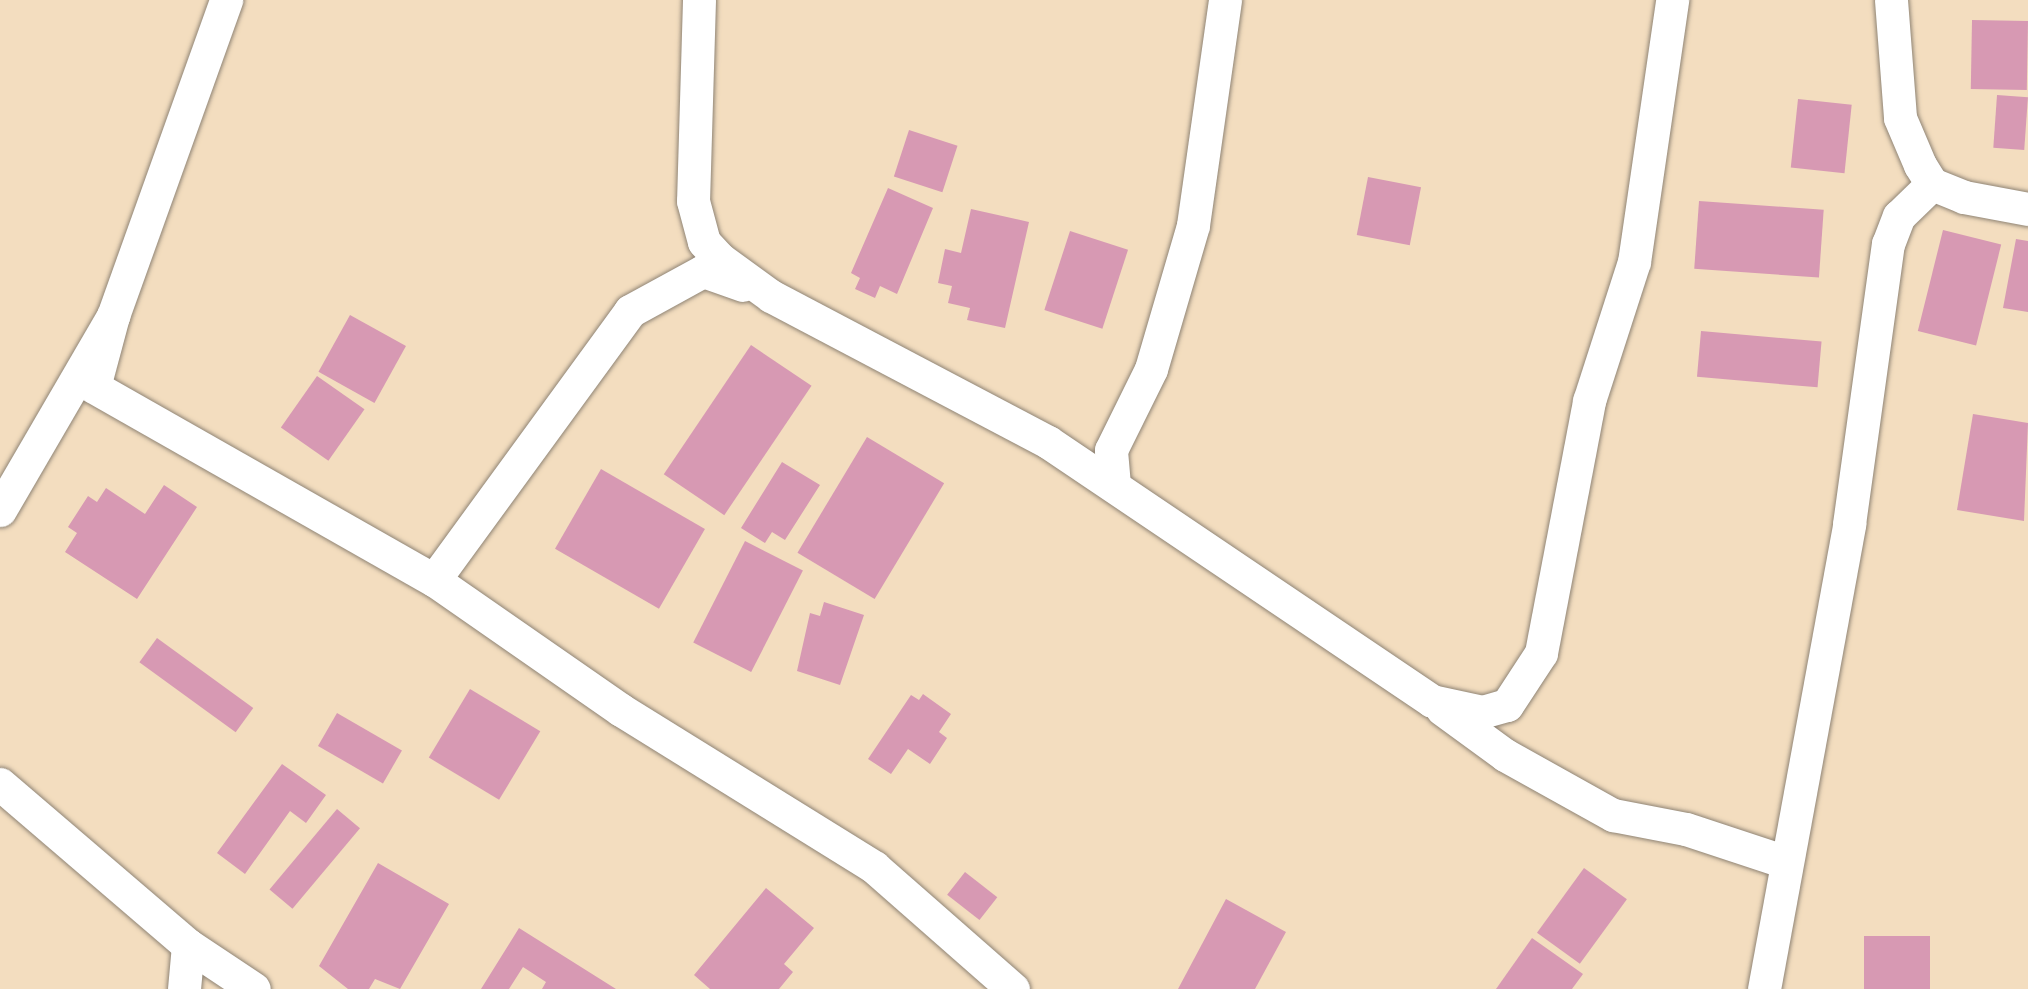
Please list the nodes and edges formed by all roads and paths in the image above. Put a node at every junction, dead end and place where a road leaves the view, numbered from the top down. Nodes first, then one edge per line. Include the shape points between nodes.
1 (226, 0) edge
2 (699, 0) edge
3 (1225, 0) edge
4 (1672, 0) edge
5 (1891, 0) edge
6 (1932, 184) junction
7 (2028, 209) edge
8 (771, 296) junction
9 (113, 316) junction
10 (94, 387) junction
11 (55, 415) junction
12 (1118, 429) junction
13 (1048, 442) junction
14 (1114, 485) junction
15 (0, 510) edge
16 (435, 580) junction
17 (1432, 701) junction
18 (0, 784) edge
19 (1783, 862) junction
20 (188, 946) junction
21 (184, 989) edge
22 (254, 989) edge
23 (1013, 989) edge
24 (1764, 989) edge

1 - 9 street
2 - 8 street via 693,201 704,242
3 - 12 street via 1193,225 1175,300 1151,369
4 - 17 street via 1634,262 1589,401 1541,653 1507,705 1482,712
5 - 6 street via 1900,118
6 - 7 street
6 - 19 street via 1899,216 1888,244 1849,524
8 - 13 street
8 - 16 street via 703,271 630,311
9 - 10 street
9 - 11 street
10 - 11 street via 79,393 71,421
10 - 16 street
11 - 15 street
12 - 13 street via 1087,440
12 - 14 street via 1111,450
13 - 14 street
14 - 17 street
16 - 23 street via 621,710 874,867
17 - 19 street via 1505,755 1613,815 1686,829
18 - 20 street
19 - 24 street
20 - 21 street
20 - 22 street

